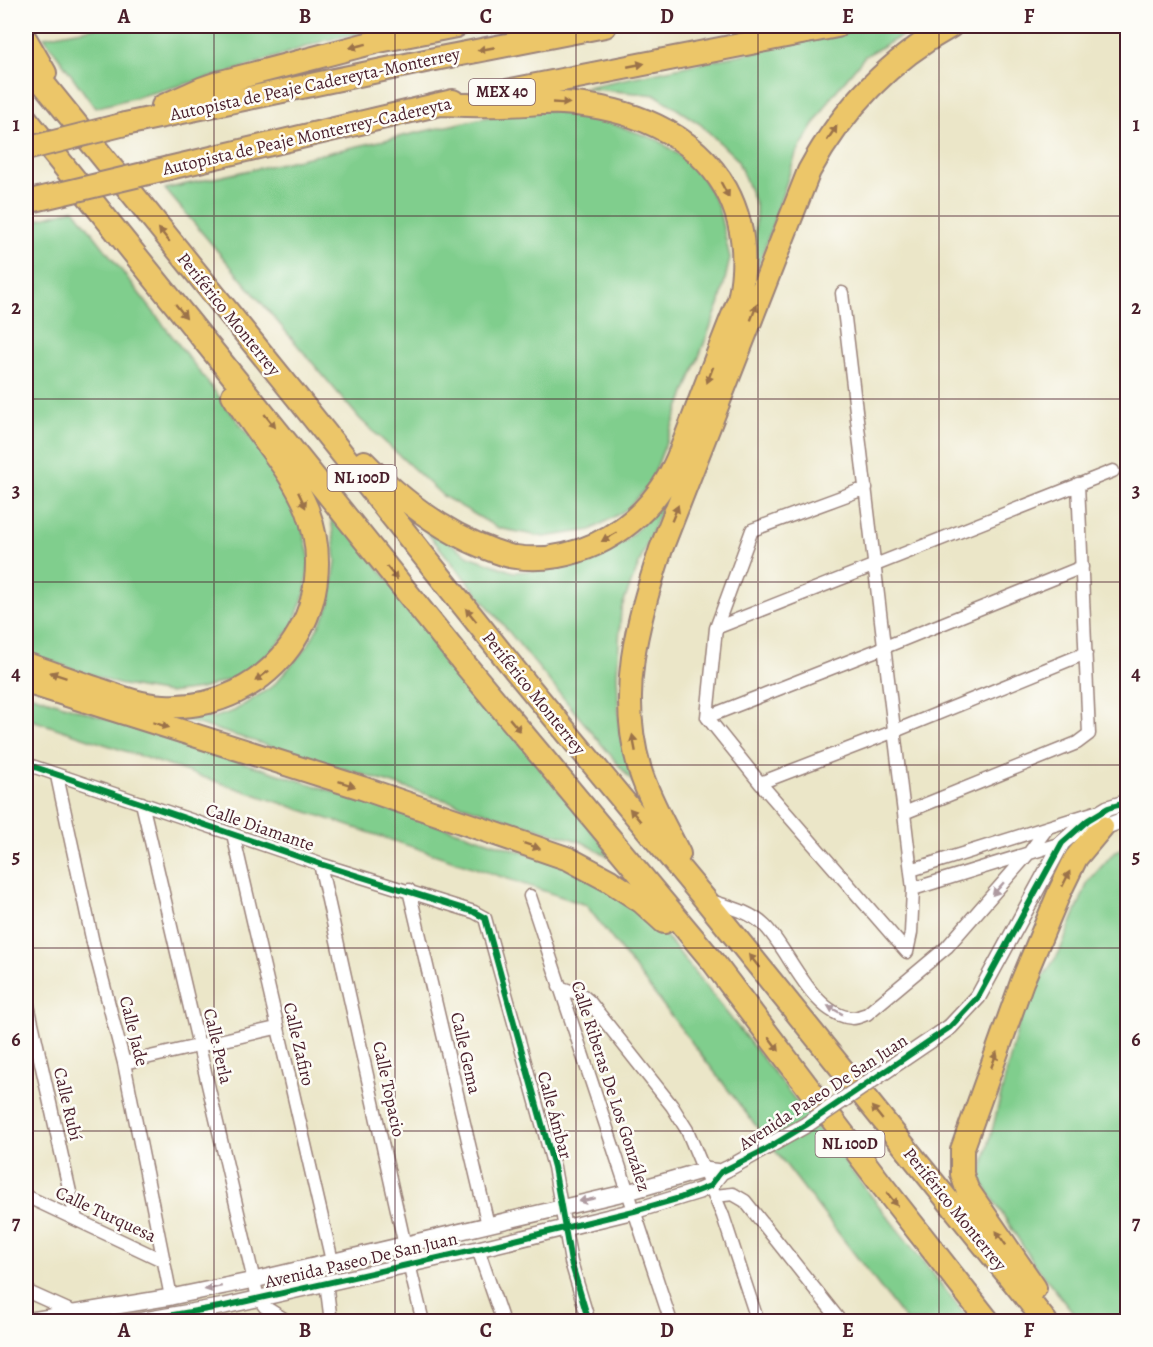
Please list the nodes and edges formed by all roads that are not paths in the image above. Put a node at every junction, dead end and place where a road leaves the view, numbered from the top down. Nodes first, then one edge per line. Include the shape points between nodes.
1 (456, 26) edge
2 (605, 26) edge
3 (837, 26) edge
4 (951, 26) edge
5 (26, 40) edge
6 (26, 62) edge
7 (60, 104) junction
8 (439, 104) junction
9 (26, 119) edge
10 (132, 122) junction
11 (26, 149) edge
12 (26, 202) edge
13 (842, 293) dead end
14 (206, 343) junction
15 (300, 401) junction
16 (1113, 471) dead end
17 (1078, 484) junction
18 (866, 488) junction
19 (875, 566) junction
20 (1082, 567) junction
21 (716, 628) junction
22 (885, 648) junction
23 (1086, 653) junction
24 (26, 664) edge
25 (26, 682) edge
26 (706, 717) junction
27 (895, 731) junction
28 (26, 764) edge
29 (57, 776) junction
30 (760, 783) junction
31 (142, 802) junction
32 (1128, 802) edge
33 (904, 813) junction
34 (1105, 818) junction
35 (1128, 818) edge
36 (1048, 827) junction
37 (233, 834) junction
38 (1058, 849) junction
39 (1029, 853) junction
40 (321, 864) junction
41 (911, 870) junction
42 (913, 889) junction
43 (409, 890) junction
44 (701, 895) junction
45 (530, 896) dead end
46 (485, 918) joint
47 (714, 963) junction
48 (559, 987) junction
49 (26, 996) edge
50 (276, 1028) junction
51 (199, 1045) junction
52 (124, 1063) junction
53 (704, 1170) junction
54 (725, 1170) junction
55 (713, 1191) junction
56 (628, 1192) junction
57 (29, 1197) edge
58 (561, 1206) junction
59 (634, 1211) junction
60 (76, 1219) junction
61 (488, 1225) junction
62 (565, 1227) junction
63 (405, 1245) junction
64 (477, 1249) junction
65 (164, 1261) junction
66 (332, 1262) junction
67 (408, 1264) junction
68 (254, 1280) junction
69 (326, 1282) junction
70 (26, 1291) edge
71 (171, 1297) junction
72 (258, 1298) junction
73 (74, 1313) junction
74 (273, 1318) edge
75 (26, 1321) edge
76 (95, 1322) edge
77 (133, 1322) edge
78 (289, 1322) edge
79 (331, 1322) edge
80 (423, 1322) edge
81 (503, 1322) edge
82 (589, 1322) edge
83 (671, 1322) edge
84 (758, 1322) edge
85 (841, 1322) edge
86 (989, 1322) edge
87 (1046, 1322) edge
88 (1058, 1322) edge

1 -> 10 highway via 379,40 221,82
2 -> 10 highway, Autopista de Peaje Cadereyta-Monterrey / MEX 40
8 -> 3 highway, Autopista de Peaje Monterrey-Cadereyta / MEX 40
44 -> 4 highway via 647,790 635,748 630,687 644,602 661,549 809,171 835,128 867,89 900,59
5 - 7 highway
6 - 7 highway, Periférico Monterrey / NL 100D
15 -> 7 highway, Periférico Monterrey / NL 100D
8 - 12 highway, Autopista de Peaje Monterrey-Cadereyta / MEX 40, bridge
8 -> 15 highway via 553,103 609,110 681,139 721,181 741,231 742,285 675,463 659,492 638,517 611,537 581,551 515,558 452,533 426,516
9 -> 14 highway, Periférico Monterrey / NL 100D
10 - 11 highway, Autopista de Peaje Cadereyta-Monterrey / MEX 40, bridge
13 - 18 street
14 -> 24 highway via 244,415 292,481 309,517 315,540 316,572 311,603 300,632 282,658 257,680 229,696 197,705 139,703
14 -> 47 highway, Periférico Monterrey / NL 100D via 463,662
44 -> 15 highway, Periférico Monterrey / NL 100D
16 - 17 street
17 - 19 street
17 - 20 street
18 - 19 street
18 - 21 street via 752,530
19 - 21 street
19 - 22 street
20 - 22 street
20 - 23 street
21 - 26 street
22 - 26 street
22 - 27 street
23 - 27 street
23 - 33 street via 1089,734
25 -> 47 highway via 362,788 569,859 642,902
26 - 30 street
27 - 30 street
27 - 33 street
28 - 29 street, Calle Diamante
29 - 31 street, Calle Diamante
29 - 52 street, Calle Jade
30 - 42 street via 907,952
31 - 37 street, Calle Diamante
31 - 51 street, Calle Perla
32 - 34 street
33 - 41 street
34 - 35 street
34 - 36 street
34 - 38 street
88 -> 34 highway via 967,1189 962,1174 962,1150 1022,982 1060,891 1076,858
36 - 39 street
36 - 41 street
37 - 40 street, Calle Diamante
37 - 50 street, Calle Zafiro
38 - 39 street
38 - 54 street, Avenida Paseo De San Juan, bridge via 978,997 950,1027 806,1125
39 - 42 street
39 -> 44 street via 947,947 867,1014 854,1018 837,1013 815,997 766,927 752,916
40 - 43 street, Calle Diamante
40 - 63 street, Calle Topacio
41 - 42 street
43 - 46 street, Calle Diamante
43 - 61 street, Calle Gema
87 -> 44 highway, Periférico Monterrey / NL 100D
45 - 48 street, Calle Riberas De Los González
46 - 58 street, Calle Ámbar via 554,1167
47 -> 86 highway, Periférico Monterrey / NL 100D
48 - 53 street via 582,994 589,1001 672,1106
48 - 56 street, Calle Riberas De Los González
49 - 60 street, Calle Rubí
50 - 51 street
50 - 66 street, Calle Zafiro
51 - 52 street
51 - 68 street, Calle Perla
52 - 65 street, Calle Jade
53 - 54 street, Avenida Paseo De San Juan
53 - 55 street
53 - 56 street, Avenida Paseo De San Juan
54 - 55 street, Avenida Paseo De San Juan
55 - 59 street, Avenida Paseo De San Juan
55 - 84 street
55 - 85 street via 733,1194 745,1201
56 -> 58 street, Avenida Paseo De San Juan
56 - 59 street, Calle Riberas De Los González
57 - 60 street, Calle Turquesa
58 - 61 street, Avenida Paseo De San Juan
58 - 62 street, Calle Ámbar
59 - 62 street, Avenida Paseo De San Juan
59 - 83 street, Calle Riberas De Los González
60 - 65 street, Calle Turquesa
61 - 63 street, Avenida Paseo De San Juan
62 - 64 street, Avenida Paseo De San Juan
62 - 82 street, Calle Ámbar
63 - 66 street, Avenida Paseo De San Juan
63 - 67 street, Calle Topacio
64 - 67 street, Avenida Paseo De San Juan
64 - 81 street
65 - 71 street, Calle Jade
66 - 68 street, Avenida Paseo De San Juan
67 - 69 street, Avenida Paseo De San Juan
67 - 80 street, Calle Topacio
68 -> 71 street, Avenida Paseo De San Juan
68 - 72 street, Calle Perla
69 - 72 street, Avenida Paseo De San Juan
69 - 79 street
70 - 73 street
71 - 73 street, Avenida Paseo De San Juan
72 - 74 street
72 - 77 street, Avenida Paseo De San Juan
73 - 75 street, Avenida Paseo De San Juan
73 - 76 street
74 - 78 street

